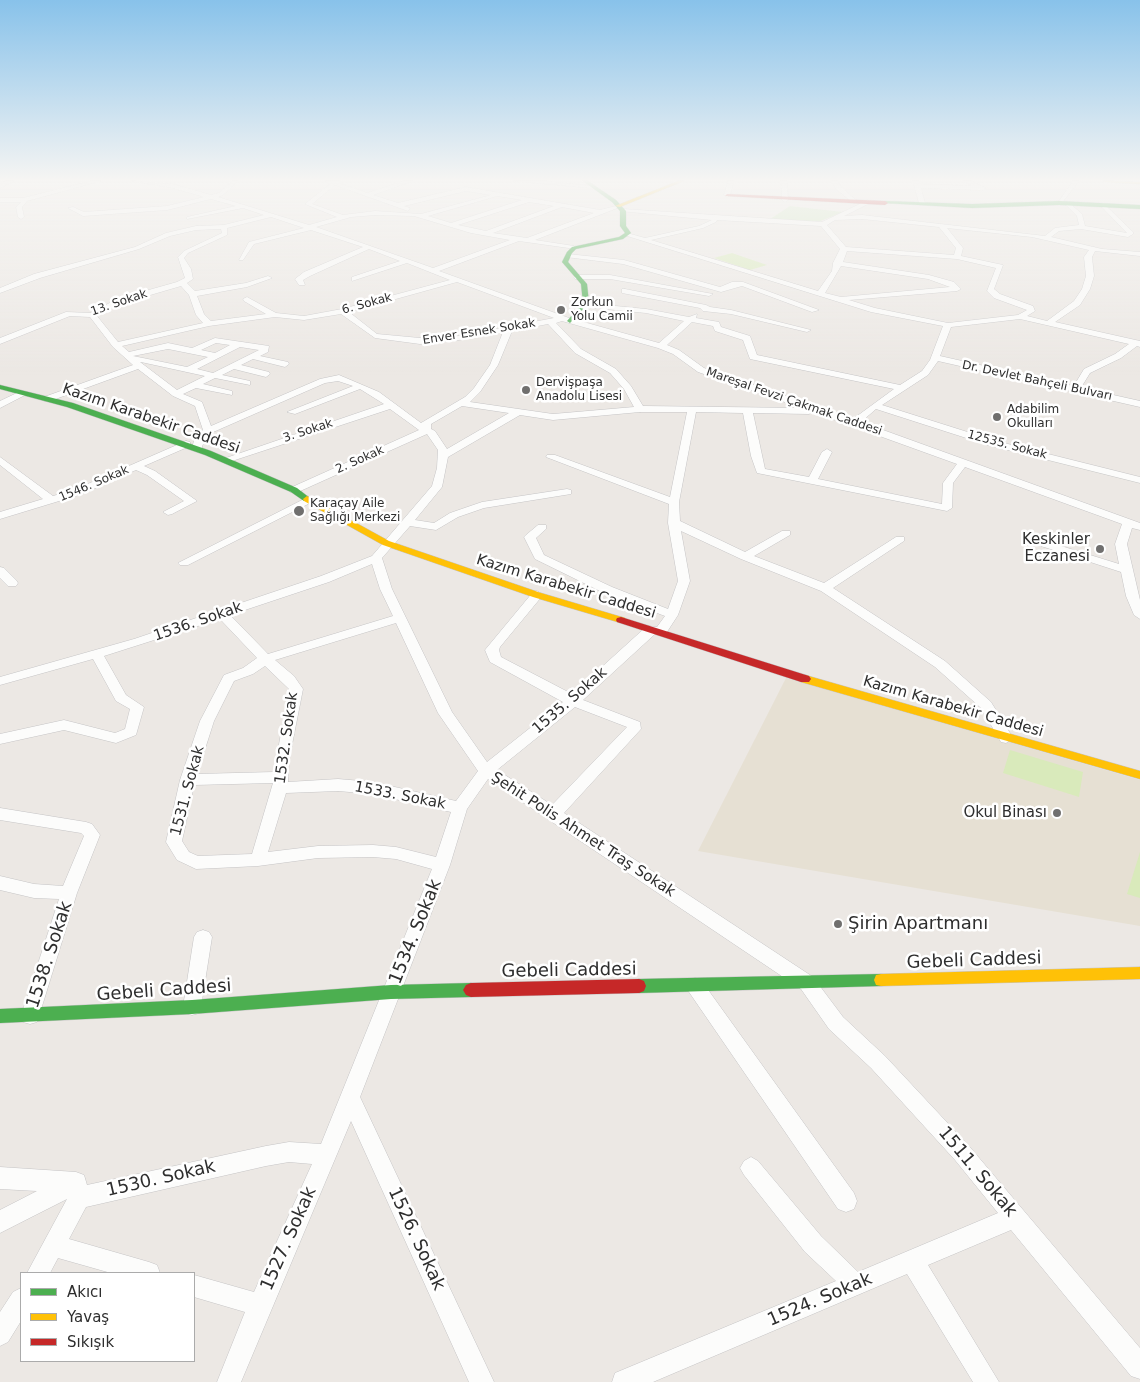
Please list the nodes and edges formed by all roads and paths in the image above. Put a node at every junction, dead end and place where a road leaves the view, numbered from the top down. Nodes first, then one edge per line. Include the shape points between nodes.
1 (143, 245) edge
2 (197, 245) edge
3 (250, 245) edge
4 (364, 245) edge
5 (501, 245) edge
6 (550, 245) edge
7 (593, 245) edge
8 (663, 245) edge
9 (841, 245) edge
10 (958, 245) edge
11 (1077, 245) edge
12 (369, 247) junction
13 (844, 249) junction
14 (1092, 249) junction
15 (571, 252) junction
16 (1140, 254) edge
17 (957, 257) junction
18 (241, 259) dead end
19 (406, 261) junction
20 (837, 263) junction
21 (434, 270) junction
22 (578, 277) junction
23 (268, 278) dead end
24 (355, 279) dead end
25 (457, 280) junction
26 (182, 282) junction
27 (302, 283) dead end
28 (0, 291) edge
29 (625, 291) dead end
30 (720, 293) junction
31 (193, 294) junction
32 (820, 294) junction
33 (835, 298) junction
34 (247, 299) dead end
35 (585, 305) junction
36 (704, 308) junction
37 (815, 310) dead end
38 (344, 311) junction
39 (92, 315) junction
40 (275, 315) junction
41 (1020, 317) junction
42 (690, 319) junction
43 (566, 320) junction
44 (550, 321) junction
45 (209, 324) junction
46 (1049, 324) junction
47 (948, 325) junction
48 (509, 328) junction
49 (182, 330) junction
50 (807, 330) dead end
51 (156, 335) junction
52 (0, 341) edge
53 (208, 343) junction
54 (1138, 343) edge
55 (239, 344) junction
56 (116, 345) junction
57 (168, 346) junction
58 (661, 346) junction
59 (193, 351) junction
60 (215, 356) junction
61 (253, 356) junction
62 (936, 356) junction
63 (134, 361) junction
64 (237, 364) junction
65 (285, 364) dead end
66 (188, 370) junction
67 (266, 374) dead end
68 (214, 376) junction
69 (247, 383) dead end
70 (1079, 384) junction
71 (195, 385) junction
72 (0, 387) edge
73 (357, 387) junction
74 (900, 388) junction
75 (24, 393) junction
76 (229, 393) dead end
77 (176, 394) junction
78 (1140, 398) edge
79 (47, 399) junction
80 (461, 403) junction
81 (1140, 404) edge
82 (0, 405) edge
83 (391, 405) junction
84 (875, 406) junction
85 (640, 410) junction
86 (692, 411) junction
87 (820, 411) junction
88 (292, 412) dead end
89 (518, 412) junction
90 (748, 412) junction
91 (854, 423) junction
92 (208, 431) junction
93 (426, 431) junction
94 (191, 446) junction
95 (827, 452) dead end
96 (444, 455) junction
97 (551, 457) dead end
98 (0, 460) edge
99 (226, 460) junction
100 (963, 462) junction
101 (135, 466) junction
102 (1140, 480) edge
103 (812, 481) junction
104 (294, 490) junction
105 (568, 492) dead end
106 (308, 500) junction
107 (52, 501) junction
108 (674, 502) junction
109 (168, 512) dead end
110 (0, 516) edge
111 (408, 522) junction
112 (674, 523) junction
113 (1134, 525) edge
114 (542, 527) dead end
115 (786, 533) dead end
116 (900, 540) dead end
117 (386, 543) junction
118 (1045, 544) dead end
119 (745, 557) junction
120 (376, 558) junction
121 (184, 563) dead end
122 (1128, 570) junction
123 (0, 571) edge
124 (12, 583) dead end
125 (825, 588) junction
126 (536, 595) junction
127 (222, 614) junction
128 (672, 615) junction
129 (1140, 615) edge
130 (400, 618) junction
131 (656, 631) junction
132 (98, 655) junction
133 (265, 659) junction
134 (0, 681) edge
135 (574, 701) junction
136 (1006, 738) junction
137 (0, 739) edge
138 (486, 771) junction
139 (1140, 775) edge
140 (188, 780) junction
141 (280, 783) junction
142 (460, 808) junction
143 (0, 814) edge
144 (552, 814) junction
145 (258, 860) junction
146 (442, 865) junction
147 (0, 883) edge
148 (69, 893) junction
149 (203, 937) dead end
150 (1140, 973) edge
151 (807, 983) junction
152 (695, 986) junction
153 (391, 992) junction
154 (192, 1007) junction
155 (0, 1016) edge
156 (30, 1016) junction
157 (349, 1095) junction
158 (327, 1155) junction
159 (751, 1168) dead end
160 (0, 1178) edge
161 (78, 1190) junction
162 (846, 1201) dead end
163 (1015, 1216) junction
164 (0, 1222) edge
165 (54, 1246) junction
166 (912, 1261) junction
167 (39, 1272) edge
168 (145, 1272) edge
169 (856, 1285) junction
170 (195, 1286) edge
171 (20, 1302) edge
172 (260, 1305) junction
173 (0, 1334) edge
174 (1140, 1367) edge
175 (229, 1382) edge
176 (482, 1382) edge
177 (624, 1382) edge
178 (987, 1382) edge

1 - 28 street
2 - 26 street via 180,258 189,277
3 - 18 street
4 - 12 street, Mareşal Fevzi Çakmak Caddesi
5 - 21 street
6 - 15 street
7 - 15 street
8 - 32 street
9 - 13 street
10 - 17 street
11 - 14 street
12 - 19 street, Mareşal Fevzi Çakmak Caddesi
12 - 27 street via 307,274 299,279
13 - 17 street
13 - 20 street
14 - 16 street
14 - 46 street via 1088,257 1090,276 1086,289 1077,302
15 - 22 street via 564,262
15 - 30 street via 624,262
17 - 41 street via 1000,267 990,289 997,296 1030,308 1031,311
19 - 21 street, Mareşal Fevzi Çakmak Caddesi
19 - 24 street
20 - 32 street via 833,277
20 - 33 street via 929,278 957,289
21 - 25 street, Mareşal Fevzi Çakmak Caddesi
22 - 30 street via 610,277
22 - 35 street via 586,292
23 - 31 street
25 - 38 street, 6. Sokak
25 - 43 street, Mareşal Fevzi Çakmak Caddesi
26 - 31 street
26 - 39 street, 13. Sokak via 120,300
29 - 36 street
30 - 36 street
30 - 37 street via 735,284 743,284
31 - 45 street via 200,315
32 - 33 street
33 - 47 street via 874,310
34 - 40 street, 6. Sokak
35 - 42 street
35 - 43 street
36 - 42 street
36 - 50 street
38 - 40 street, 6. Sokak via 304,318
38 - 48 street, Enver Esnek Sokak via 375,336 399,340 447,339
39 - 52 street, 13. Sokak via 68,314
39 - 56 street
40 - 45 street, 6. Sokak
41 - 46 street
41 - 47 street
42 - 58 street
42 - 74 street via 716,324 718,329 747,338 753,357
43 - 44 street, Enver Esnek Sokak
43 - 58 street, Mareşal Fevzi Çakmak Caddesi
44 - 48 street, Enver Esnek Sokak
44 - 85 street via 578,351 613,371 628,388
45 - 49 street, 6. Sokak
46 - 54 street
47 - 62 street
48 - 80 street via 490,373
49 - 51 street, 6. Sokak
49 - 53 street via 193,339
51 - 56 street, 6. Sokak
51 - 57 street
53 - 55 street via 220,339
53 - 59 street
54 - 70 street via 1087,371
55 - 60 street
55 - 61 street via 266,348
56 - 63 street
57 - 59 street
57 - 63 street
58 - 87 street, Mareşal Fevzi Çakmak Caddesi via 676,352 701,370
59 - 60 street
60 - 64 street
60 - 66 street
61 - 64 street
61 - 65 street
62 - 70 street, Dr. Devlet Bahçeli Bulvarı
62 - 74 street via 925,373
62 - 81 street, Dr. Devlet Bahçeli Bulvarı
63 - 66 street via 141,359
63 - 77 street
63 - 79 street
64 - 67 street
64 - 68 street
66 - 68 street
68 - 69 street
68 - 71 street
70 - 78 street, Dr. Devlet Bahçeli Bulvarı
71 - 76 street
71 - 77 street
72 - 75 street, Kazım Karabekir Caddesi
73 - 83 street
73 - 88 street
73 - 92 street via 339,378 323,381
74 - 84 street
75 - 79 street, Kazım Karabekir Caddesi
75 - 82 street
77 - 92 street via 199,404
79 - 94 street, Kazım Karabekir Caddesi
80 - 89 street
80 - 93 street via 426,423
83 - 93 street
83 - 99 street, 3. Sokak
84 - 91 street
84 - 102 street, 12535. Sokak via 992,443
85 - 86 street
85 - 89 street via 553,417
86 - 90 street
86 - 108 street, 1535. Sokak via 680,485
87 - 90 street
87 - 91 street, Mareşal Fevzi Çakmak Caddesi
89 - 96 street
90 - 103 street via 756,456 762,470
91 - 100 street, Mareşal Fevzi Çakmak Caddesi
92 - 94 street
93 - 96 street via 432,433
93 - 104 street, 2. Sokak
94 - 99 street, Kazım Karabekir Caddesi
94 - 101 street, 1546. Sokak
95 - 103 street
96 - 111 street via 437,487
97 - 108 street
98 - 107 street
99 - 104 street, Kazım Karabekir Caddesi
100 - 103 street via 948,484 947,508
100 - 113 street, Mareşal Fevzi Çakmak Caddesi
101 - 107 street, 1546. Sokak
101 - 109 street via 192,501
104 - 106 street, Kazım Karabekir Caddesi
105 - 111 street via 482,505 454,515 436,527
106 - 117 street, Kazım Karabekir Caddesi
106 - 121 street
107 - 110 street, 1546. Sokak
108 - 112 street, 1535. Sokak
111 - 117 street
112 - 119 street
112 - 128 street, 1535. Sokak via 684,581
113 - 122 street via 1122,544
114 - 128 street via 530,537 539,557 608,590
115 - 119 street
116 - 125 street
117 - 120 street
117 - 126 street, Kazım Karabekir Caddesi
118 - 122 street
119 - 125 street
120 - 127 street, 1536. Sokak via 325,580
120 - 130 street, Şehit Polis Ahmet Traş Sokak
122 - 129 street via 1132,596
123 - 124 street
125 - 136 street via 940,664 986,704
126 - 131 street, Kazım Karabekir Caddesi
126 - 135 street via 495,645 492,654 499,662
127 - 132 street, 1536. Sokak
127 - 133 street, 1532. Sokak
128 - 131 street, 1535. Sokak
130 - 133 street, 1531. Sokak
130 - 138 street, Şehit Polis Ahmet Traş Sokak via 445,713
131 - 135 street, 1535. Sokak
131 - 136 street, Kazım Karabekir Caddesi via 822,685
132 - 134 street, 1536. Sokak
132 - 137 street via 121,698 137,707 132,732 116,738 64,725
133 - 140 street, 1531. Sokak via 248,671 229,678 224,684 207,721
133 - 141 street, 1532. Sokak via 296,689
135 - 138 street, 1535. Sokak
135 - 144 street via 635,725
136 - 139 street, Kazım Karabekir Caddesi
138 - 142 street, 1534. Sokak
138 - 144 street, Şehit Polis Ahmet Traş Sokak
140 - 141 street, 1533. Sokak
140 - 145 street, 1531. Sokak via 174,842 183,856 206,864
141 - 142 street, 1533. Sokak via 373,788
141 - 145 street, 1532. Sokak
142 - 146 street, 1534. Sokak
143 - 148 street, 1538. Sokak via 86,828 92,835
144 - 151 street, Şehit Polis Ahmet Traş Sokak
145 - 146 street, 1531. Sokak via 318,852 373,851 396,853
146 - 153 street, 1534. Sokak
147 - 148 street, 1538. Sokak via 34,891
148 - 156 street, 1538. Sokak
149 - 154 street
150 - 151 street, Gebeli Caddesi
151 - 152 street, Gebeli Caddesi
151 - 163 street, 1511. Sokak via 836,1023 919,1105
152 - 153 street, Gebeli Caddesi
152 - 162 street
153 - 154 street, Gebeli Caddesi
153 - 157 street, 1534. Sokak
154 - 156 street, Gebeli Caddesi
155 - 156 street, Gebeli Caddesi
157 - 158 street, 1527. Sokak
157 - 176 street, 1526. Sokak
158 - 161 street, 1530. Sokak via 288,1152
158 - 172 street, 1527. Sokak
159 - 169 street via 813,1244
160 - 161 street
161 - 164 street
161 - 165 street
163 - 166 street, 1524. Sokak
163 - 174 street, 1511. Sokak
165 - 167 street
165 - 168 street
166 - 169 street, 1524. Sokak
166 - 178 street
169 - 177 street, 1524. Sokak
170 - 172 street
171 - 173 street
172 - 175 street, 1527. Sokak

